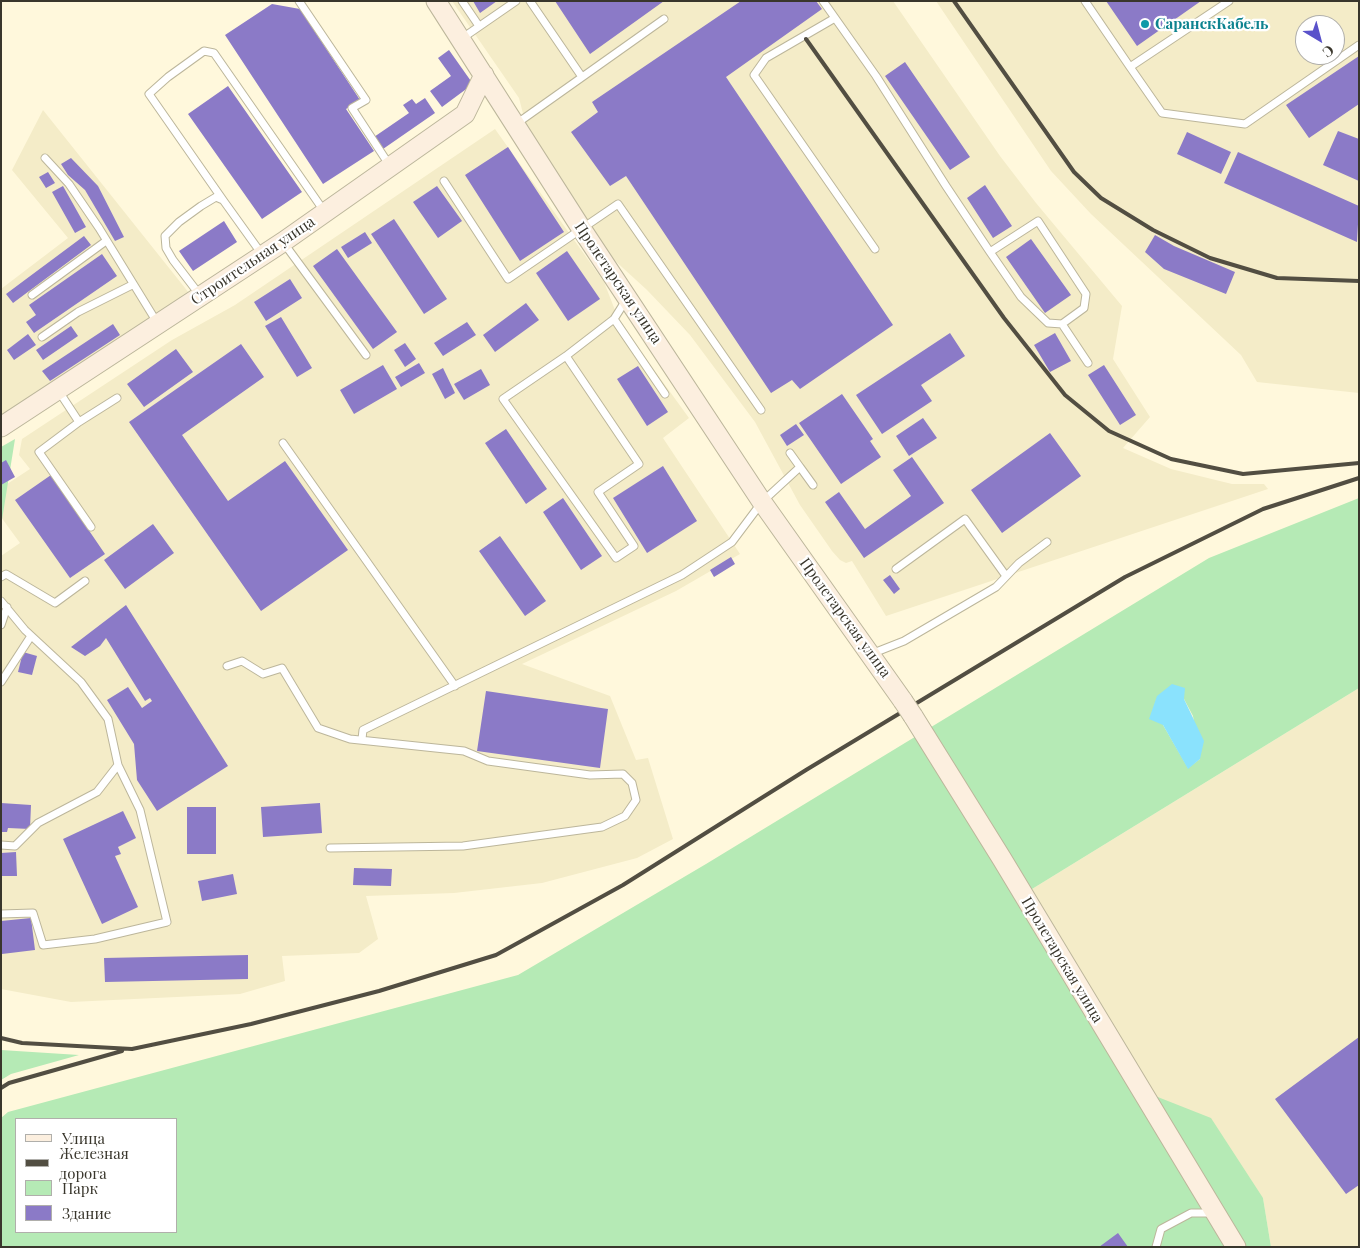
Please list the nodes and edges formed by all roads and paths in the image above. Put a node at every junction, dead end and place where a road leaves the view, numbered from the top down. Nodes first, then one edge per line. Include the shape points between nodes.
1 (300, 1) edge
2 (436, 1) edge
3 (462, 1) edge
4 (516, 1) edge
5 (530, 1) edge
6 (823, 1) edge
7 (1085, 1) edge
8 (1228, 1) edge
9 (834, 18) junction
10 (664, 19) dead end
11 (479, 26) junction
12 (461, 39) junction
13 (1359, 45) edge
14 (1130, 67) junction
15 (484, 75) junction
16 (582, 77) junction
17 (515, 124) junction
18 (45, 158) dead end
19 (390, 166) junction
20 (444, 181) dead end
21 (223, 200) junction
22 (324, 211) dead end
23 (581, 228) junction
24 (106, 241) junction
25 (283, 242) junction
26 (875, 249) dead end
27 (990, 252) junction
28 (261, 253) dead end
29 (132, 285) junction
30 (199, 294) dead end
31 (32, 295) dead end
32 (628, 297) junction
33 (614, 319) junction
34 (1062, 324) junction
35 (158, 325) junction
36 (42, 337) dead end
37 (366, 355) dead end
38 (566, 356) junction
39 (1088, 363) dead end
40 (58, 390) junction
41 (665, 394) dead end
42 (117, 398) dead end
43 (761, 410) dead end
44 (79, 422) junction
45 (1, 427) edge
46 (283, 443) dead end
47 (790, 453) dead end
48 (800, 468) junction
49 (813, 485) dead end
50 (762, 502) junction
51 (91, 527) dead end
52 (1047, 542) dead end
53 (896, 569) dead end
54 (1006, 576) junction
55 (1, 577) edge
56 (85, 581) dead end
57 (1, 601) edge
58 (6, 608) junction
59 (1, 625) edge
60 (31, 636) junction
61 (871, 654) junction
62 (227, 666) dead end
63 (1, 682) edge
64 (455, 686) junction
65 (362, 739) junction
66 (118, 765) junction
67 (1, 845) edge
68 (330, 848) dead end
69 (1, 914) edge
70 (1214, 1213) junction
71 (1156, 1247) edge
72 (1236, 1247) edge

1 - 19 lane via 366,100 352,108
2 - 12 street, Пролетарская улица
3 - 11 lane
4 - 11 lane
5 - 16 lane
6 - 9 lane
7 - 14 lane
8 - 14 lane
9 - 26 lane via 766,58 754,75
9 - 27 lane via 876,76
10 - 16 lane
11 - 12 lane
12 - 15 street, Пролетарская улица
13 - 14 lane via 1245,124 1162,113
15 - 17 street, Пролетарская улица
15 - 19 street, Строительная улица via 465,114
16 - 17 lane
17 - 23 street, Пролетарская улица
18 - 24 lane via 69,184
19 - 25 street, Строительная улица
20 - 23 lane via 508,279
21 - 22 lane via 149,94 204,51 214,53
21 - 28 lane
21 - 30 lane via 216,197 201,206 165,236 166,248 173,260
23 - 32 street, Пролетарская улица
23 - 43 lane via 618,204
24 - 29 lane
24 - 31 lane
25 - 35 street, Строительная улица
25 - 37 lane
27 - 34 lane via 1021,297 1048,323
27 - 34 lane via 1038,221 1086,294 1084,308
29 - 35 lane
29 - 36 lane via 78,312
32 - 33 lane
32 - 50 street, Пролетарская улица
33 - 38 lane
33 - 41 lane
34 - 39 lane
35 - 40 street, Строительная улица
38 - 38 lane via 639,464 598,492 634,546 616,558 502,399
40 - 44 lane
40 - 45 street, Строительная улица
42 - 44 lane
44 - 51 lane via 39,452
46 - 64 lane
47 - 48 lane
48 - 49 lane
48 - 50 lane
50 - 61 street, Пролетарская улица
50 - 64 lane via 732,542 682,575
52 - 54 lane
53 - 54 lane via 965,520
54 - 61 lane via 996,587 904,642
55 - 56 lane via 6,574 55,603
57 - 58 lane
58 - 59 lane
58 - 60 lane
60 - 63 lane
60 - 66 lane via 81,682 108,719
61 - 70 street, Пролетарская улица via 1002,859
62 - 65 lane via 242,661 263,674 282,668 318,728 350,739
64 - 65 lane via 363,730
65 - 68 lane via 464,752 488,761 590,775 623,774 632,783 636,800 625,816 602,827 463,846
66 - 67 lane via 97,792 38,823 15,846
66 - 69 lane via 140,810 167,922 95,939 43,945 33,913
70 - 71 lane via 1191,1213 1161,1229
70 - 72 street, Пролетарская улица

